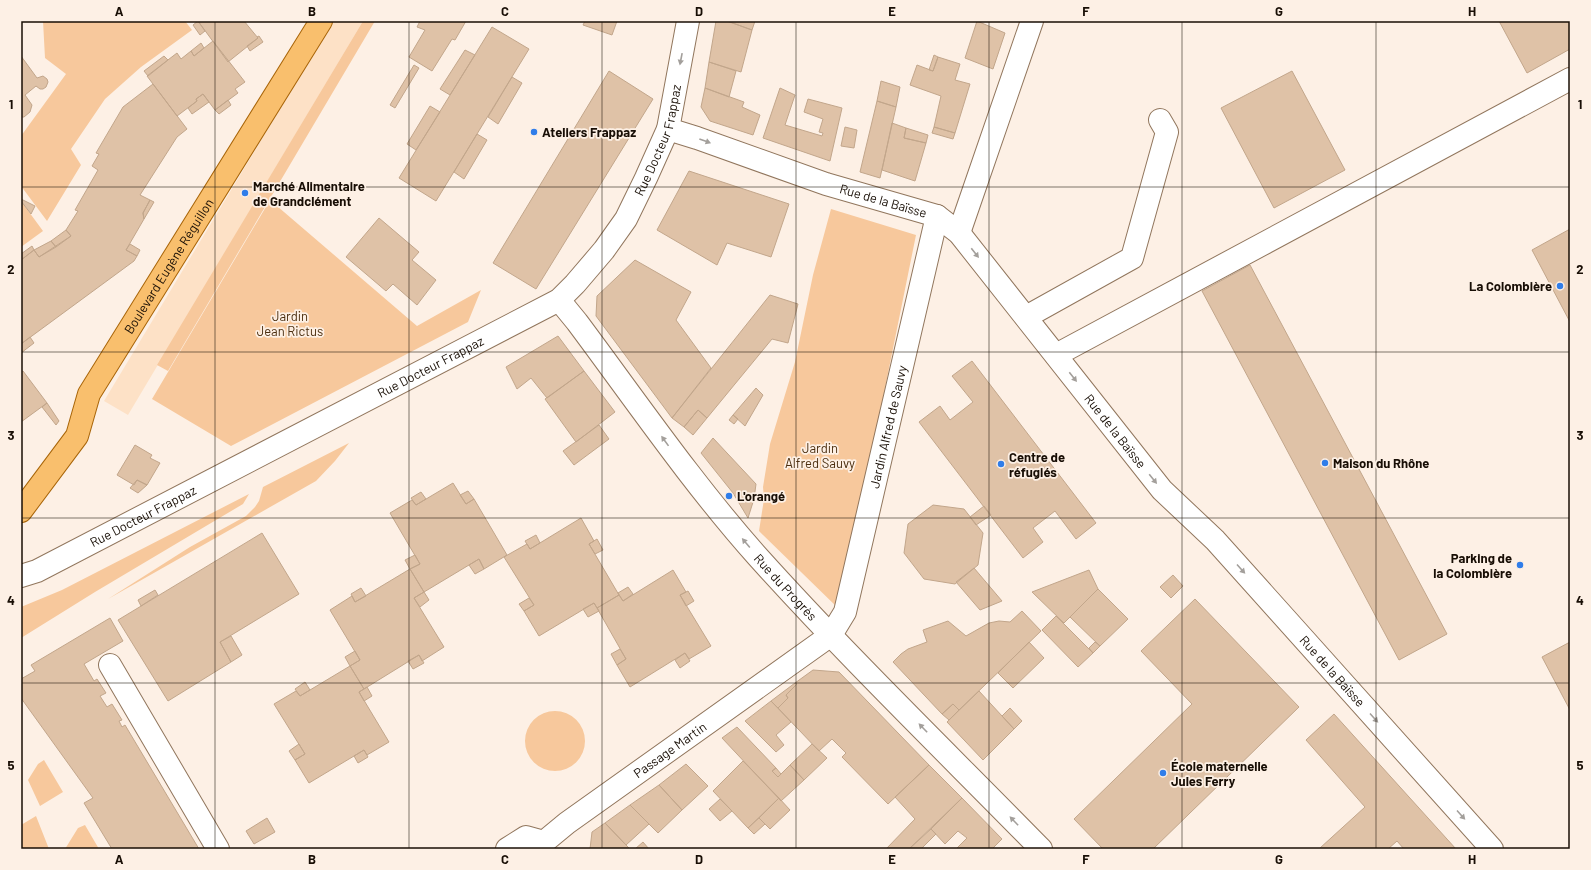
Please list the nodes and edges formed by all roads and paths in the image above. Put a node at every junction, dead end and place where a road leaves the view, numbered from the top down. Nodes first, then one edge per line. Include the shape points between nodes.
1 (321, 21) edge
2 (688, 21) edge
3 (1032, 21) edge
4 (1570, 79) edge
5 (1160, 120) dead end
6 (668, 130) junction
7 (937, 216) junction
8 (959, 233) junction
9 (559, 300) junction
10 (1026, 317) junction
11 (1056, 355) junction
12 (21, 510) edge
13 (21, 576) edge
14 (830, 634) junction
15 (110, 664) dead end
16 (548, 845) edge
17 (218, 849) edge
18 (507, 849) edge
19 (1041, 849) edge
20 (1492, 849) edge

1 - 12 main road, Boulevard Eugène Réguillon via 89,394 76,436
2 -> 6 street, Rue Docteur Frappaz
3 - 8 street
4 - 11 street
5 - 10 street via 1167,132 1132,258
6 -> 7 street, Rue de la Baïsse via 832,186
6 - 9 street, Rue Docteur Frappaz via 626,219 576,284
7 - 8 street, Rue de la Baïsse
7 - 14 street, Jardin Alfred de Sauvy via 845,612
8 -> 10 street, Rue de la Baïsse
9 - 13 street, Rue Docteur Frappaz via 37,571
14 -> 9 street, Rue du Progrès via 758,556 695,481
10 - 11 street, Rue de la Baïsse
11 -> 20 street, Rue de la Baïsse via 1162,490 1215,540
14 - 16 street, Passage Martin via 567,823
19 -> 14 street, Rue du Progrès
15 - 17 street
16 - 18 street, Passage Martin via 526,837

